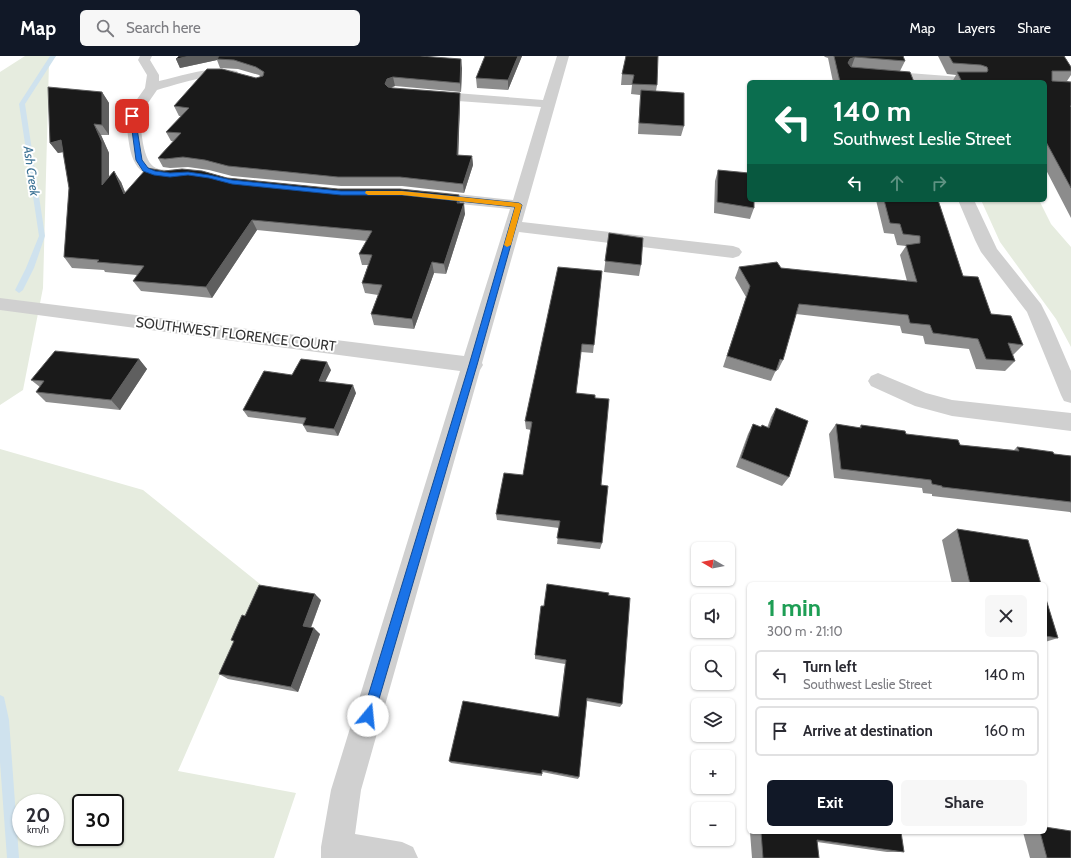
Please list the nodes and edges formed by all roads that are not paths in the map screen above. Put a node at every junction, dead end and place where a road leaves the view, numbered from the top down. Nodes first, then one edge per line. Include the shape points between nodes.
1 (146, 56) edge
2 (563, 56) edge
3 (866, 74) edge
4 (247, 78) edge
5 (927, 80) edge
6 (152, 87) junction
7 (418, 94) edge
8 (548, 104) junction
9 (188, 173) edge
10 (417, 195) edge
11 (967, 202) edge
12 (519, 205) junction
13 (512, 226) junction
14 (733, 252) dead end
15 (0, 304) edge
16 (473, 365) junction
17 (878, 381) dead end
18 (1071, 395) edge
19 (1071, 422) edge
20 (337, 852) edge
21 (402, 858) edge

1 - 6 street via 144,60 153,75
2 - 8 street
3 - 5 street
4 - 6 street via 225,73 207,73
6 - 9 street via 132,116 139,160 146,170 154,173
7 - 8 street
8 - 12 street
10 - 12 street
11 - 18 street via 990,252 1034,309
12 - 13 street
13 - 14 street
13 - 16 street
15 - 16 street, SOUTHWEST FLORENCE COURT
16 - 20 street via 346,790
17 - 19 street via 922,400 952,408
20 - 21 street

